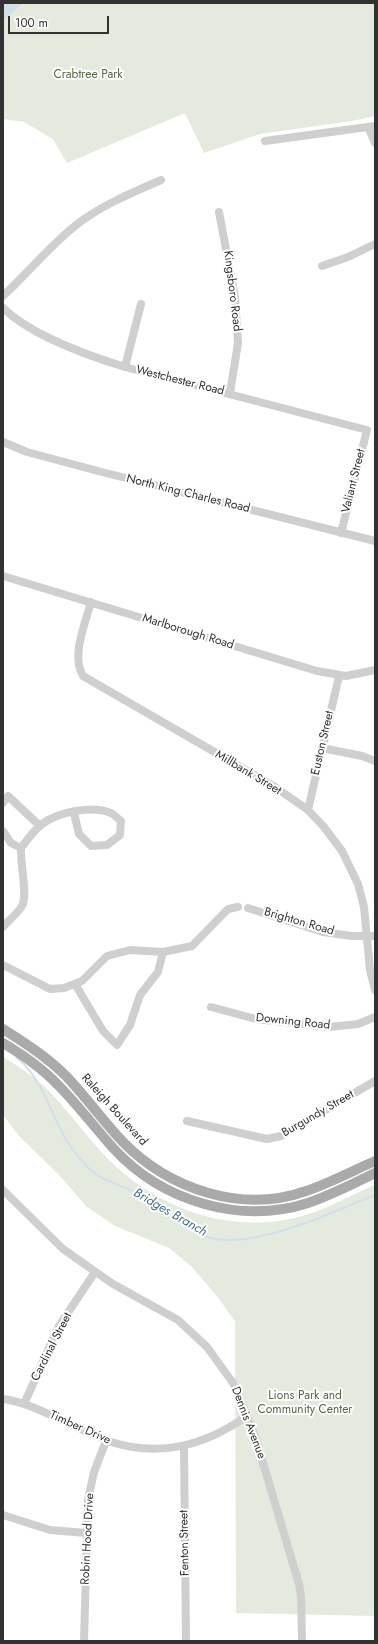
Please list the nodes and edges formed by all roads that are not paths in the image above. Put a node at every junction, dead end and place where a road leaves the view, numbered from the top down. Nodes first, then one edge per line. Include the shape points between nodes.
1 (372, 126) edge
2 (265, 140) dead end
3 (375, 143) edge
4 (161, 180) dead end
5 (219, 212) dead end
6 (375, 244) edge
7 (322, 266) dead end
8 (3, 296) edge
9 (141, 304) dead end
10 (3, 308) edge
11 (125, 367) junction
12 (230, 393) junction
13 (367, 430) joint
14 (3, 442) edge
15 (341, 533) junction
16 (375, 541) edge
17 (3, 576) edge
18 (91, 602) junction
19 (375, 670) edge
20 (339, 676) junction
21 (322, 748) junction
22 (375, 761) edge
23 (3, 803) edge
24 (308, 810) junction
25 (74, 813) junction
26 (40, 826) junction
27 (3, 831) edge
28 (20, 848) junction
29 (238, 908) dead end
30 (248, 908) dead end
31 (3, 927) edge
32 (371, 936) edge
33 (163, 952) junction
34 (3, 965) edge
35 (75, 984) junction
36 (375, 990) edge
37 (211, 1007) dead end
38 (375, 1017) edge
39 (3, 1029) edge
40 (3, 1043) edge
41 (375, 1081) edge
42 (188, 1121) dead end
43 (375, 1161) edge
44 (375, 1173) edge
45 (3, 1190) edge
46 (95, 1272) junction
47 (3, 1399) edge
48 (24, 1404) junction
49 (247, 1416) junction
50 (106, 1440) junction
51 (184, 1446) junction
52 (3, 1515) edge
53 (86, 1533) junction
54 (84, 1641) edge
55 (186, 1641) edge
56 (302, 1641) edge

1 - 2 street
1 - 3 street
4 - 8 street via 95,211 80,222
5 - 12 street, Kingsboro Road via 235,297 238,343
6 - 7 street
9 - 11 street
10 - 11 street, Westchester Road via 14,319 37,332 95,358
11 - 12 street, Westchester Road
12 - 13 street, Westchester Road
13 - 15 street, Valiant Street
14 - 15 street, North King Charles Road via 34,454
15 - 16 street, North King Charles Road
17 - 18 street, Marlborough Road
18 - 20 street, Marlborough Road
18 - 24 street, Millbank Street via 79,650 79,670 83,676 276,787
19 - 20 street, Marlborough Road
20 - 21 street, Euston Street
21 - 22 street
21 - 24 street, Euston Street
23 - 26 street via 8,796
24 - 32 street, Millbank Street via 333,837 349,865
25 - 25 street via 95,810 112,814 121,821 120,835 107,845 91,846 79,834
25 - 26 street via 51,818
26 - 28 street
27 - 28 street via 12,843
28 - 31 street via 21,872 26,892 22,905
29 - 33 street via 228,909 192,946
30 - 32 street, Brighton Road via 323,932
32 - 36 street, Millbank Street via 370,970
33 - 35 street via 130,950 107,956 82,981
33 - 35 street via 158,972 140,994 130,1025 117,1045 103,1030
34 - 35 street via 50,989
37 - 38 street, Downing Road via 256,1019 329,1027 358,1024
39 - 43 main road, Raleigh Boulevard via 40,1053 66,1076 123,1142 145,1162 194,1189 232,1198 286,1196 305,1192
40 - 44 main road, Raleigh Boulevard via 33,1062 58,1084 128,1162 155,1183 190,1200 249,1211 282,1208 308,1203
41 - 42 street, Burgundy Street via 281,1136 267,1139
45 - 46 street, Dennis Avenue via 63,1249
46 - 48 street, Cardinal Street via 59,1326
46 - 49 street, Dennis Avenue via 178,1320 207,1347 234,1383
47 - 48 street, Timber Drive
48 - 50 street, Timber Drive
49 - 51 street, Timber Drive via 218,1435
49 - 56 street, Dennis Avenue via 299,1584
50 - 51 street, Timber Drive via 146,1448
50 - 53 street, Robin Hood Drive via 94,1472 88,1500
51 - 55 street, Fenton Street
52 - 53 street via 50,1530
53 - 54 street, Robin Hood Drive

